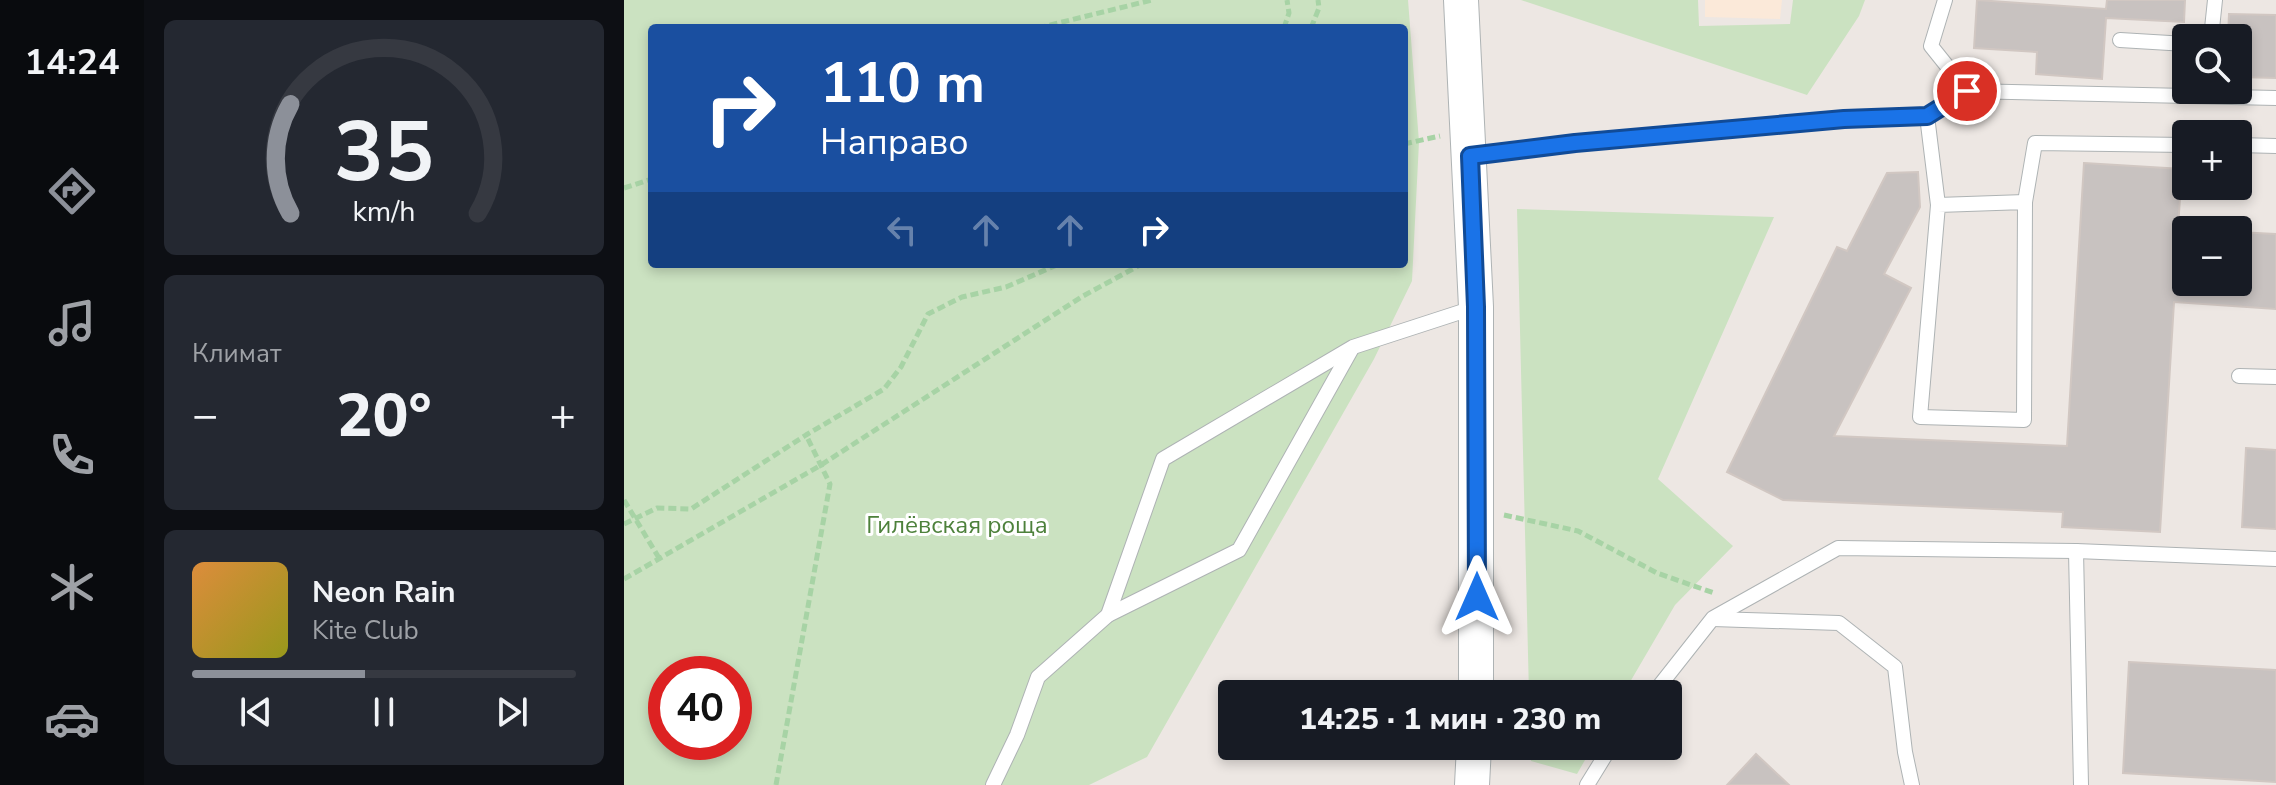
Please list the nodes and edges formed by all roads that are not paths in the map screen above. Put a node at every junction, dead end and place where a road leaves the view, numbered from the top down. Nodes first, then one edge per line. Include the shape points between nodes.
1 (1461, 0) edge
2 (1945, 0) edge
3 (2215, 0) edge
4 (2212, 24) edge
5 (2120, 40) dead end
6 (2172, 43) edge
7 (1967, 91) junction
8 (2276, 98) edge
9 (1927, 116) junction
10 (2172, 145) edge
11 (2252, 145) edge
12 (2276, 146) edge
13 (1470, 156) junction
14 (2025, 202) junction
15 (1938, 205) junction
16 (1476, 307) junction
17 (1353, 347) junction
18 (2239, 376) dead end
19 (2276, 377) edge
20 (2076, 551) junction
21 (2276, 559) edge
22 (1108, 615) junction
23 (1713, 618) junction
24 (1476, 680) edge
25 (1664, 680) edge
26 (1473, 760) edge
27 (1602, 760) edge
28 (993, 785) edge
29 (1472, 785) edge
30 (1587, 785) edge
31 (1912, 785) edge
32 (2081, 785) edge

1 - 13 street
2 - 7 lane via 1931,46
3 - 4 lane
5 - 6 lane
7 - 8 lane
7 - 9 lane
9 - 13 lane via 1844,119
9 - 15 lane
10 - 14 lane via 2035,143
11 - 12 lane
13 - 16 street
14 - 15 lane
14 - 15 lane via 2024,420 1920,417
16 - 17 lane
16 - 24 street
17 - 22 lane via 1239,550
17 - 22 lane via 1163,459
18 - 19 lane
20 - 21 lane
20 - 23 lane via 1838,548
20 - 32 lane
22 - 28 lane via 1038,677
23 - 25 lane
23 - 31 lane via 1839,623 1895,667
26 - 29 street
27 - 30 lane

